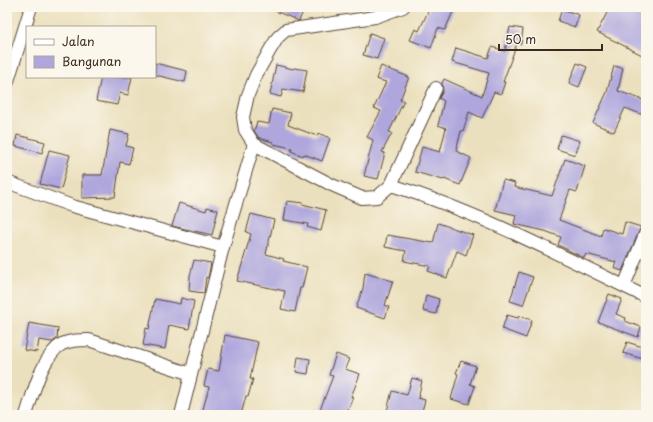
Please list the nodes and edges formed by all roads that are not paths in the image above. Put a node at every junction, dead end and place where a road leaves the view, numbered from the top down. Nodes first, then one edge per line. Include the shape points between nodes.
1 (31, 7) edge
2 (403, 7) edge
3 (7, 84) edge
4 (436, 88) dead end
5 (254, 144) junction
6 (7, 182) edge
7 (391, 185) junction
8 (646, 232) edge
9 (224, 246) junction
10 (624, 286) junction
11 (646, 297) edge
12 (191, 374) junction
13 (26, 415) edge
14 (181, 415) edge

1 - 3 street
2 - 5 street via 375,17 286,30 278,37 256,75 243,116 244,130
4 - 7 street
5 - 7 street via 362,198 378,197
5 - 9 street
6 - 9 street via 72,206
7 - 10 street via 466,212
8 - 10 street
9 - 12 street
10 - 11 street
12 - 13 street via 89,340 76,340 57,348 43,365
12 - 14 street

